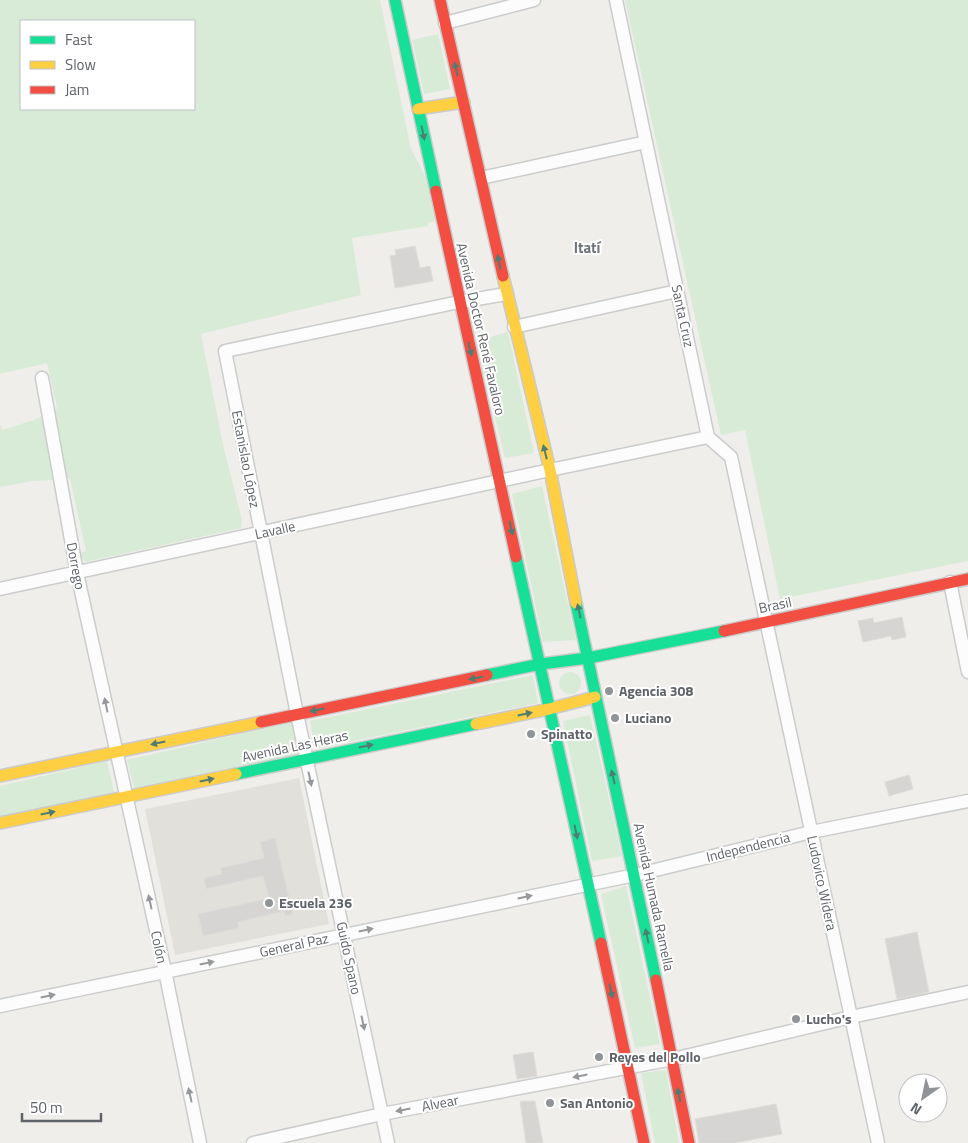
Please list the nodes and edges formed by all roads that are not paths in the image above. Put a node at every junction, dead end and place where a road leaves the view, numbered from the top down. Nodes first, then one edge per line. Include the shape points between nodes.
1 (395, 0) edge
2 (440, 0) edge
3 (534, 0) edge
4 (616, 0) edge
5 (445, 23) junction
6 (464, 102) junction
7 (418, 109) junction
8 (646, 142) junction
9 (481, 178) junction
10 (677, 290) junction
11 (506, 294) junction
12 (459, 302) junction
13 (514, 327) junction
14 (42, 378) dead end
15 (708, 437) junction
16 (550, 470) junction
17 (500, 481) junction
18 (261, 533) junction
19 (77, 573) junction
20 (968, 579) edge
21 (950, 582) junction
22 (0, 589) edge
23 (767, 622) junction
24 (588, 658) junction
25 (541, 664) junction
26 (968, 672) edge
27 (595, 697) junction
28 (549, 709) junction
29 (296, 714) junction
30 (116, 752) junction
31 (306, 759) junction
32 (0, 776) edge
33 (127, 796) junction
34 (968, 801) edge
35 (0, 823) edge
36 (811, 832) junction
37 (635, 875) junction
38 (588, 884) junction
39 (344, 934) junction
40 (165, 972) junction
41 (968, 992) edge
42 (0, 1006) edge
43 (851, 1017) junction
44 (672, 1059) junction
45 (628, 1066) junction
46 (382, 1114) junction
47 (200, 1143) edge
48 (253, 1143) edge
49 (388, 1143) edge
50 (644, 1143) edge
51 (688, 1143) edge
52 (878, 1143) edge

1 - 7 main road, Avenida Doctor René Favaloro
2 - 5 main road
3 - 5 street
4 - 8 street, Santa Cruz
6 -> 5 main road
6 - 7 main road
6 - 9 main road
7 -> 12 main road, Avenida Doctor René Favaloro
8 - 9 street
8 - 10 street, Santa Cruz
11 -> 9 main road
10 - 13 street
10 - 15 street, Santa Cruz
11 - 12 street
11 - 13 main road
12 -> 17 main road, Avenida Doctor René Favaloro
12 - 18 street, Estanislao López via 225,351
16 -> 13 main road
14 - 19 street, Dorrego
15 - 16 street, Lavalle
15 - 23 street via 731,457
16 - 17 street, Lavalle
24 -> 16 main road
17 - 18 street, Lavalle
17 -> 25 main road, Avenida Doctor René Favaloro
18 - 19 street, Lavalle
18 - 29 street, Estanislao López
19 - 22 street, Lavalle
30 -> 19 street, Dorrego
20 - 21 main road, Brasil
21 - 23 main road, Brasil
21 - 26 street
23 - 24 main road, Brasil
23 - 36 street, Ludovico Widera
24 - 25 main road
24 - 27 main road, Avenida Humada Ramella
25 - 28 main road
25 -> 29 main road
27 - 28 main road, Avenida Las Heras
37 -> 27 main road, Avenida Humada Ramella
31 -> 28 main road, Avenida Las Heras
28 -> 38 main road
29 -> 30 main road
29 - 31 street, Guido Spano
30 - 32 main road
30 - 33 street, Colón
33 -> 31 main road, Avenida Las Heras
31 -> 39 street, Guido Spano
35 -> 33 main road, Avenida Las Heras
40 -> 33 street, Colón
34 - 36 street, Independencia
36 - 37 street, Independencia
36 - 43 street, Ludovico Widera
37 - 38 street, Independencia
44 -> 37 main road, Avenida Humada Ramella
39 -> 38 street, General Paz
38 -> 45 main road
40 -> 39 street, General Paz
39 -> 46 street, Guido Spano
42 -> 40 street, General Paz
47 -> 40 street, Colón
41 - 43 street, Alvear
43 - 44 street, Alvear
43 - 52 street, Ludovico Widera
44 - 45 street, Alvear
51 -> 44 main road, Avenida Humada Ramella
45 -> 46 street, Alvear
45 - 50 main road
46 - 48 street, Alvear
46 - 49 street, Guido Spano

